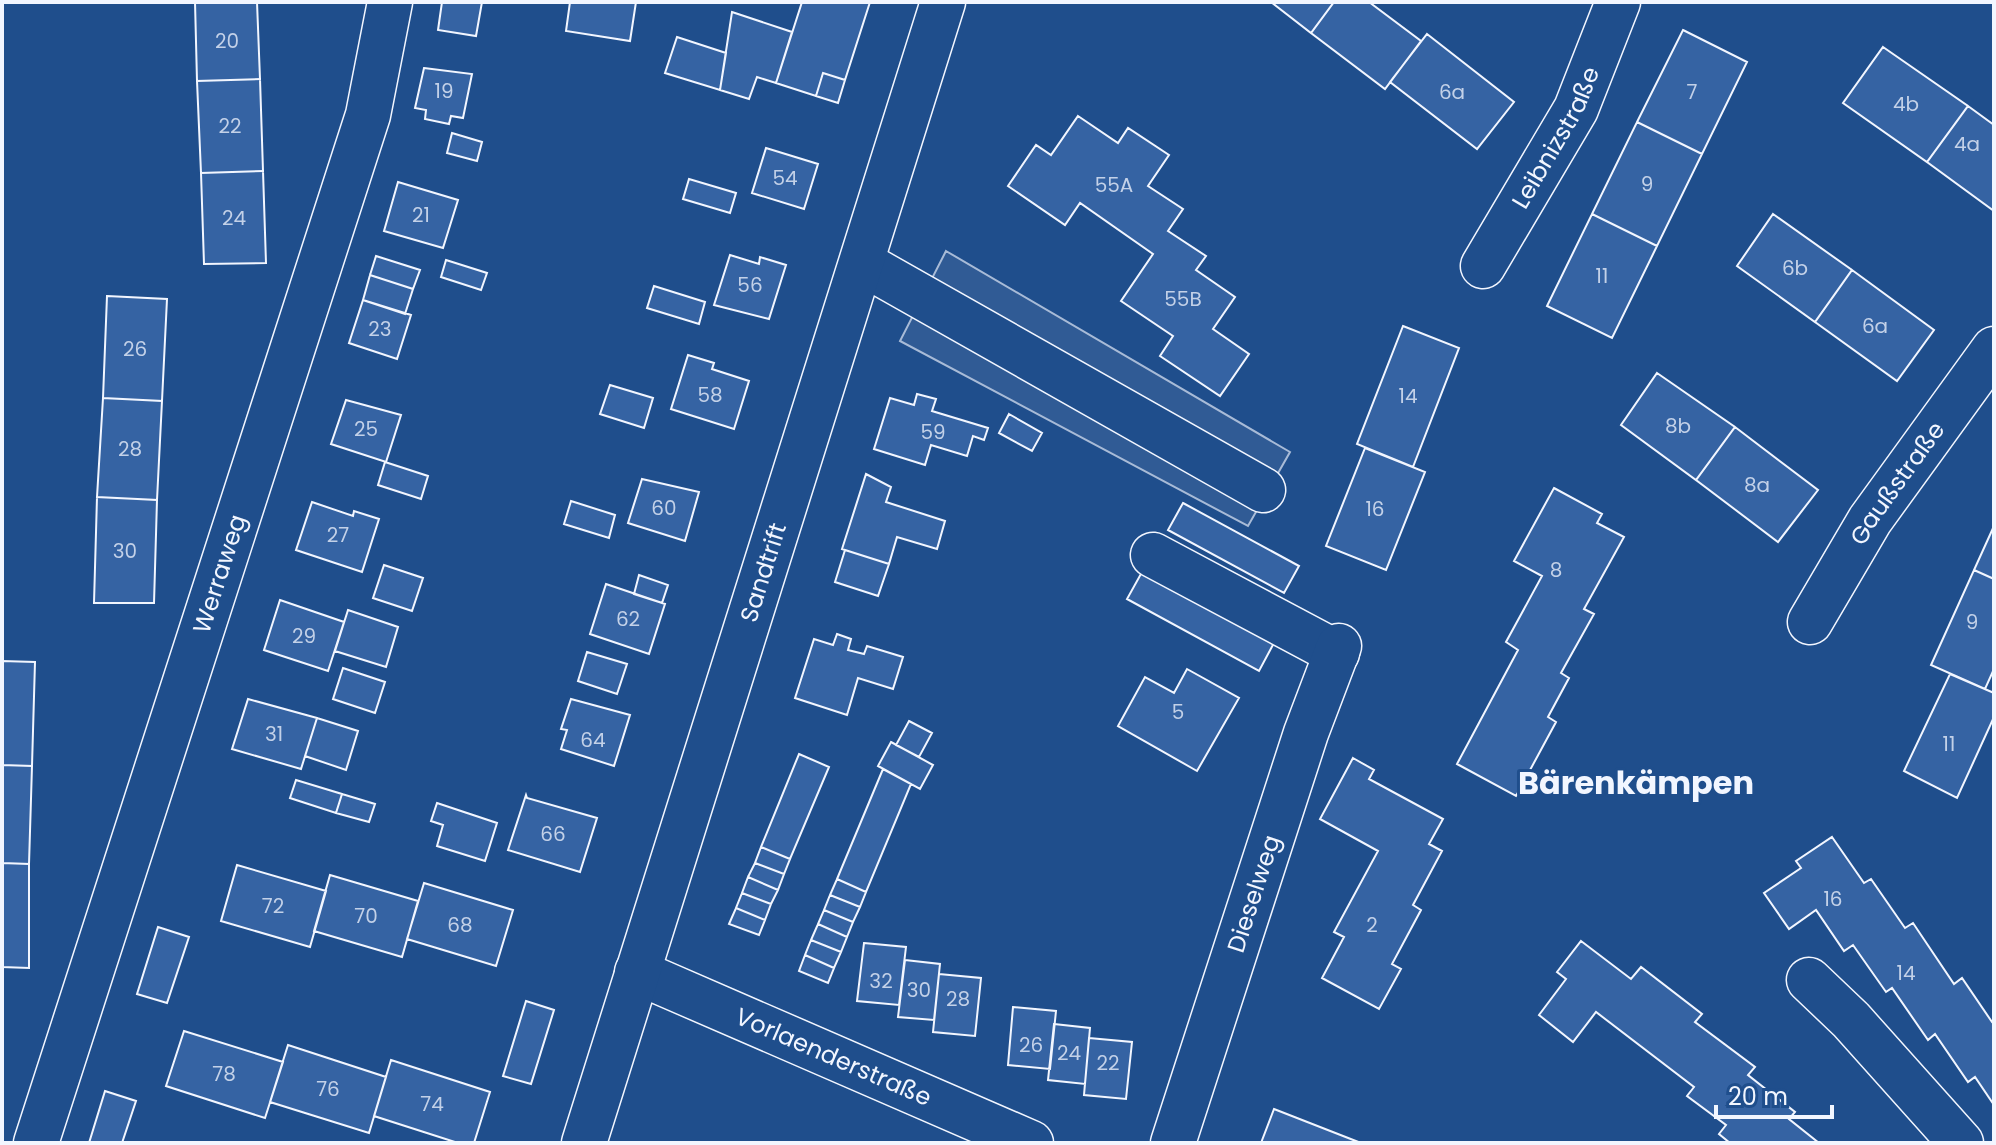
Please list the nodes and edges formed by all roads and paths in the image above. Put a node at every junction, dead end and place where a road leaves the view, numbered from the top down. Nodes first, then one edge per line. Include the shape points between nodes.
1 (390, 2) edge
2 (943, 2) edge
3 (1618, 2) edge
4 (862, 263) junction
5 (1483, 266) dead end
6 (1994, 349) edge
7 (1263, 490) dead end
8 (1153, 555) dead end
9 (1810, 622) dead end
10 (637, 972) junction
11 (1809, 980) dead end
12 (36, 1143) edge
13 (584, 1143) edge
14 (1031, 1143) edge
15 (1173, 1143) edge
16 (1961, 1143) edge

1 - 12 street, Werraweg via 368,115
2 - 4 street, Sandtrift
3 - 5 street, Leibnizstraße via 1576,109
4 - 7 street
4 - 10 street, Sandtrift
6 - 9 street, Gaußstraße via 1870,520
8 - 15 street, Dieselweg via 1338,650 1306,733
10 - 13 street, Sandtrift
10 - 14 street, Vorlaenderstraße
11 - 16 street

